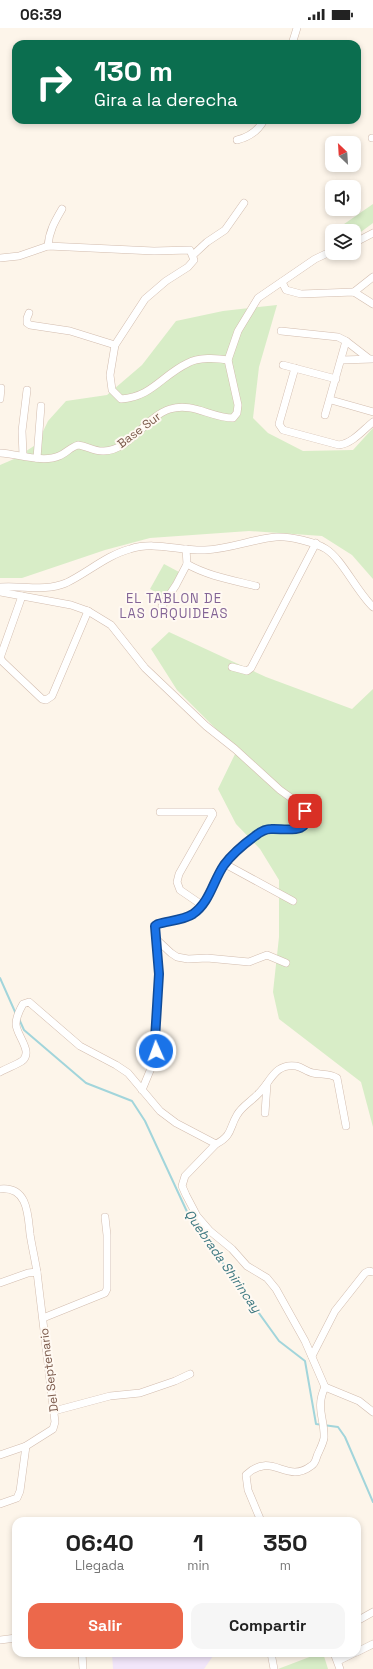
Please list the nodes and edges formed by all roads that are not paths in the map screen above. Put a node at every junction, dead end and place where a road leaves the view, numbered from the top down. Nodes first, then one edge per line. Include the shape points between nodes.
1 (297, 28) edge
2 (293, 40) edge
3 (262, 124) edge
4 (237, 140) dead end
5 (244, 203) dead end
6 (62, 209) dead end
7 (373, 233) edge
8 (361, 239) edge
9 (48, 246) junction
10 (325, 254) edge
11 (194, 255) junction
12 (0, 258) edge
13 (373, 277) edge
14 (282, 282) junction
15 (354, 292) junction
16 (373, 304) edge
17 (29, 313) dead end
18 (281, 331) dead end
19 (346, 341) junction
20 (115, 345) junction
21 (370, 358) edge
22 (228, 360) junction
23 (342, 360) junction
24 (283, 365) dead end
25 (295, 368) junction
26 (336, 379) junction
27 (1, 388) dead end
28 (27, 390) dead end
29 (0, 399) edge
30 (331, 400) junction
31 (41, 406) dead end
32 (373, 412) edge
33 (325, 415) dead end
34 (373, 422) edge
35 (0, 446) edge
36 (0, 453) edge
37 (23, 455) junction
38 (37, 458) junction
39 (316, 544) junction
40 (186, 549) junction
41 (187, 564) junction
42 (256, 586) dead end
43 (0, 587) edge
44 (0, 592) edge
45 (22, 596) junction
46 (162, 606) dead end
47 (373, 607) edge
48 (88, 611) junction
49 (232, 667) dead end
50 (160, 812) dead end
51 (225, 864) junction
52 (293, 901) dead end
53 (202, 905) junction
54 (156, 939) junction
55 (286, 963) dead end
56 (0, 1072) edge
57 (267, 1084) junction
58 (142, 1090) junction
59 (265, 1113) dead end
60 (346, 1126) dead end
61 (216, 1144) junction
62 (0, 1189) edge
63 (105, 1217) dead end
64 (37, 1272) junction
65 (373, 1272) edge
66 (0, 1283) edge
67 (43, 1318) junction
68 (312, 1356) junction
69 (190, 1374) dead end
70 (325, 1387) junction
71 (54, 1411) junction
72 (373, 1412) edge
73 (26, 1446) junction
74 (0, 1455) edge
75 (0, 1504) edge
76 (259, 1517) edge
77 (373, 1612) edge
78 (361, 1619) edge
79 (12, 1638) edge
80 (0, 1640) edge
81 (373, 1644) edge
82 (361, 1650) edge
83 (82, 1657) edge
84 (272, 1657) edge
85 (336, 1657) edge
86 (346, 1657) edge
87 (338, 1661) junction
88 (83, 1669) edge
89 (274, 1669) edge
90 (340, 1669) edge

1 - 2 street
3 - 4 street via 258,130
5 - 11 street via 224,230
6 - 9 street via 52,226
7 - 8 street
9 - 11 street via 154,251 187,248
9 - 12 street via 19,256
10 - 14 street
11 - 20 street via 194,260 188,267 166,280 145,299
13 - 15 street
14 - 15 street via 286,290 301,294
14 - 22 street via 258,298 238,331
15 - 16 street
17 - 20 street via 26,318 30,325 70,331
18 - 19 street via 338,337
19 - 21 street
19 - 23 street
20 - 22 street via 110,375 112,390 121,399 140,396 189,362
21 - 23 street
22 - 38 street, Base Sur via 238,404 237,413 233,418 224,418 196,408 171,408 158,415 117,448 96,451 78,445 60,456
23 - 26 street
24 - 25 street
25 - 26 street
25 - 34 street via 279,424 283,430 340,445 346,444
26 - 30 street
27 - 29 street
28 - 37 street via 22,431
30 - 32 street
30 - 33 street
31 - 38 street
35 - 36 street
36 - 37 street, Base Sur
37 - 38 street, Base Sur
39 - 40 street via 277,537 230,547
39 - 47 street via 336,558 353,584
39 - 49 street via 251,668 246,671
40 - 41 street
40 - 43 street via 154,545 130,548 65,583 45,588
41 - 42 street via 220,578
41 - 46 street
44 - 45 street
45 - 48 street via 71,605
45 - 48 street via 0,658 36,694 46,700 52,696
48 - 51 street via 112,625 150,673 206,726 305,811 307,816 300,828 294,831 263,830
50 - 53 street via 213,814 177,882 180,890
51 - 52 street
51 - 53 street
53 - 54 street via 192,914 155,926
54 - 55 street via 178,957 250,962 267,955
54 - 58 street via 159,974 156,1051
56 - 58 street via 23,1060 27,1055 17,1032 17,1016 23,1004 29,1002 80,1046 128,1074
57 - 59 street
57 - 60 street via 277,1070 286,1066 297,1066 313,1073 334,1075 340,1084
57 - 61 street via 238,1114 229,1135
58 - 61 street via 160,1111 176,1123
61 - 68 street via 185,1176 182,1186 186,1195 197,1216 210,1231 232,1249 247,1266 267,1278 276,1289
62 - 64 street, Del Septenario via 14,1190 28,1207
63 - 67 street via 105,1293
64 - 66 street
64 - 67 street, Del Septenario
65 - 68 street via 365,1273 335,1311
67 - 71 street, Del Septenario
68 - 70 street
69 - 71 street via 140,1393 110,1396
70 - 72 street via 359,1401
70 - 76 street via 321,1396 320,1411 324,1439 313,1465 303,1472 290,1472 267,1464 253,1468 246,1475 248,1490
71 - 73 street, Del Septenario via 55,1422 52,1429
73 - 74 street
73 - 75 street via 17,1498
77 - 78 street
79 - 80 street
81 - 82 street
83 - 88 street
84 - 89 street
85 - 87 street
86 - 87 street
87 - 90 street

